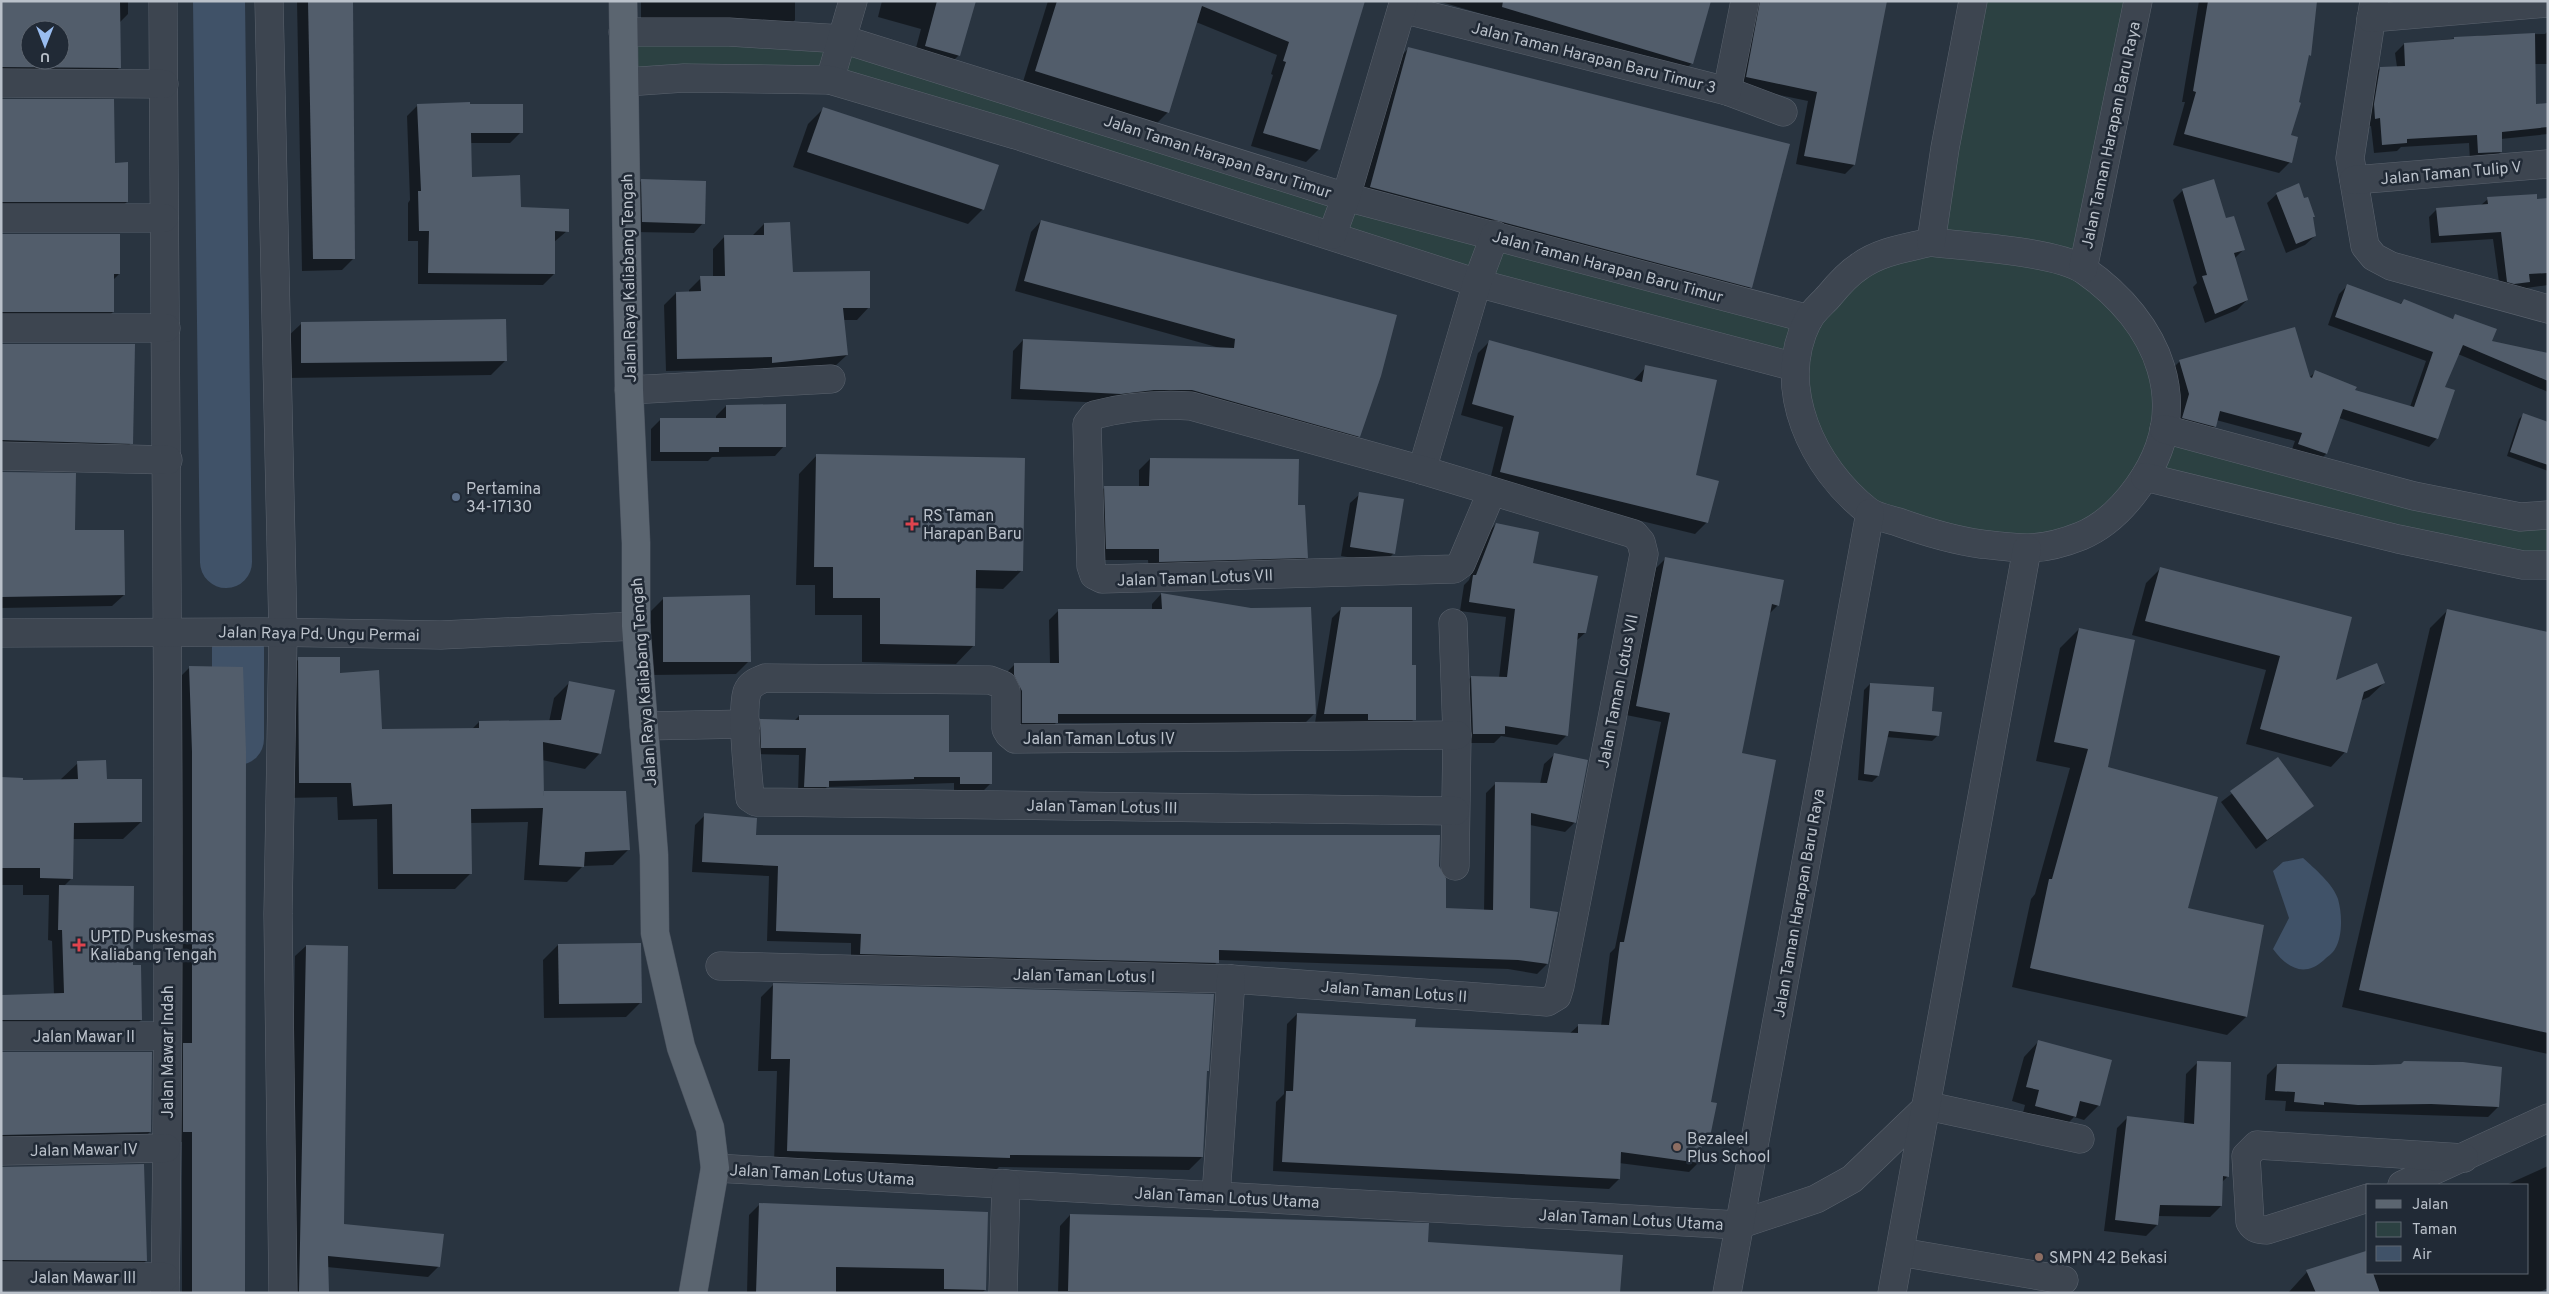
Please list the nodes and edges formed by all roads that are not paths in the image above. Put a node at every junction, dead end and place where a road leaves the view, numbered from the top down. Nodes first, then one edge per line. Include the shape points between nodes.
1 (164, 1) edge
2 (182, 1) edge
3 (269, 1) edge
4 (623, 1) edge
5 (853, 1) edge
6 (1745, 1) edge
7 (1973, 1) edge
8 (2138, 1) edge
9 (2548, 3) edge
10 (1403, 5) edge
11 (2373, 10) edge
12 (623, 32) junction
13 (842, 39) junction
14 (830, 80) junction
15 (626, 82) junction
16 (1, 83) edge
17 (164, 84) junction
18 (1727, 91) junction
19 (1783, 112) dead end
20 (2548, 164) edge
21 (2354, 180) junction
22 (1346, 197) junction
23 (1, 218) edge
24 (164, 218) junction
25 (1332, 235) junction
26 (1495, 235) junction
27 (1931, 242) junction
28 (2083, 269) junction
29 (1477, 283) junction
30 (2548, 309) edge
31 (1808, 319) junction
32 (1, 328) edge
33 (166, 328) junction
34 (1795, 367) junction
35 (831, 379) dead end
36 (630, 390) junction
37 (2164, 429) junction
38 (1, 456) edge
39 (168, 460) junction
40 (1422, 470) junction
41 (2145, 477) junction
42 (1492, 491) junction
43 (1870, 513) junction
44 (2548, 515) edge
45 (2026, 549) junction
46 (2548, 565) edge
47 (1452, 623) dead end
48 (636, 626) junction
49 (183, 632) junction
50 (273, 632) junction
51 (1, 634) edge
52 (746, 724) junction
53 (644, 726) junction
54 (1457, 735) junction
55 (1455, 811) junction
56 (1455, 866) dead end
57 (720, 966) dead end
58 (1231, 979) junction
59 (1556, 996) joint
60 (1, 1036) edge
61 (167, 1036) junction
62 (1928, 1106) junction
63 (2548, 1118) edge
64 (2080, 1139) dead end
65 (166, 1148) junction
66 (1, 1151) edge
67 (2464, 1158) junction
68 (715, 1168) junction
69 (1006, 1184) junction
70 (2404, 1184) edge
71 (1216, 1196) junction
72 (2366, 1199) edge
73 (1738, 1225) junction
74 (1900, 1252) junction
75 (1, 1276) edge
76 (2064, 1280) dead end
77 (165, 1285) edge
78 (284, 1293) edge
79 (693, 1293) edge
80 (1003, 1293) edge
81 (1727, 1293) edge
82 (1892, 1293) edge

1 - 17 street
2 - 49 street
3 - 50 street
4 - 12 main road, Jalan Raya Kaliabang Tengah
5 - 13 street
6 - 18 street, Jalan Taman Harapan Baru Timur 3
7 - 27 street
8 - 28 street, Jalan Taman Harapan Baru Raya
9 - 11 street
10 - 18 street, Jalan Taman Harapan Baru Timur 3
10 - 22 street
11 - 21 street via 2350,151
12 - 13 street, Jalan Taman Harapan Baru Timur via 729,32
12 - 15 main road, Jalan Raya Kaliabang Tengah
13 - 14 street
13 - 22 street, Jalan Taman Harapan Baru Timur
14 - 15 street via 684,78
14 - 25 street
15 - 36 main road, Jalan Raya Kaliabang Tengah
16 - 17 street
17 - 24 street
18 - 19 street
20 - 21 street, Jalan Taman Tulip V
21 - 30 street via 2362,237 2374,257 2391,266
22 - 25 street
22 - 26 street, Jalan Taman Harapan Baru Timur
23 - 24 street
24 - 33 street
25 - 29 street
26 - 29 street
26 - 31 street, Jalan Taman Harapan Baru Timur
27 - 28 street via 2055,258
27 - 31 street via 1884,253 1859,266
28 - 37 street via 2130,310 2149,336 2159,361 2167,401
29 - 34 street
29 - 40 street
31 - 34 street
32 - 33 street
33 - 39 street
34 - 43 street via 1798,406 1815,452 1843,487
35 - 36 street
36 - 48 main road, Jalan Raya Kaliabang Tengah
37 - 41 street via 2158,454
37 - 44 street via 2414,496 2520,517
38 - 39 street
39 - 49 street
40 - 42 street, Jalan Taman Lotus VII
40 - 42 street, Jalan Taman Lotus VII via 1191,406 1167,405 1094,415 1088,424 1091,566 1094,575 1102,579 1454,569 1461,564
41 - 45 street via 2126,504 2089,532 2048,548
41 - 46 street via 2398,539 2523,564
42 - 59 street, Jalan Taman Lotus VII via 1634,534 1641,542 1644,554
43 - 45 street via 1953,541
43 - 73 street, Jalan Taman Harapan Baru Raya
45 - 62 street
47 - 54 street
48 - 50 street, Jalan Raya Pd. Ungu Permai via 441,635
48 - 53 main road, Jalan Raya Kaliabang Tengah
49 - 50 street, Jalan Raya Pd. Ungu Permai
49 - 51 street, Jalan Raya Pd. Ungu Permai
49 - 61 street, Jalan Mawar Indah
50 - 78 street
52 - 53 street
52 - 54 street, Jalan Taman Lotus IV via 747,692 753,683 764,678 990,680 1003,685 1006,691 1006,729 1015,739
52 - 55 street, Jalan Taman Lotus III via 750,798 756,802
53 - 68 main road, Jalan Raya Kaliabang Tengah via 654,855 655,933 681,1047 710,1128
54 - 55 street
55 - 56 street
57 - 58 street, Jalan Taman Lotus I
58 - 59 street, Jalan Taman Lotus II via 1534,1002 1547,1002
58 - 71 street
60 - 61 street, Jalan Mawar II
61 - 65 street, Jalan Mawar Indah
62 - 64 street
62 - 73 street via 1852,1179 1816,1199
62 - 74 street
63 - 67 street
65 - 66 street, Jalan Mawar IV
65 - 77 street, Jalan Mawar Indah
67 - 70 street
67 - 72 street via 2257,1145 2246,1156 2250,1222 2260,1230
68 - 69 street, Jalan Taman Lotus Utama
68 - 79 main road, Jalan Raya Kaliabang Tengah
69 - 71 street, Jalan Taman Lotus Utama
69 - 80 street
71 - 73 street, Jalan Taman Lotus Utama
73 - 81 street, Jalan Taman Harapan Baru Raya
74 - 76 street
74 - 82 street
75 - 77 street, Jalan Mawar III

